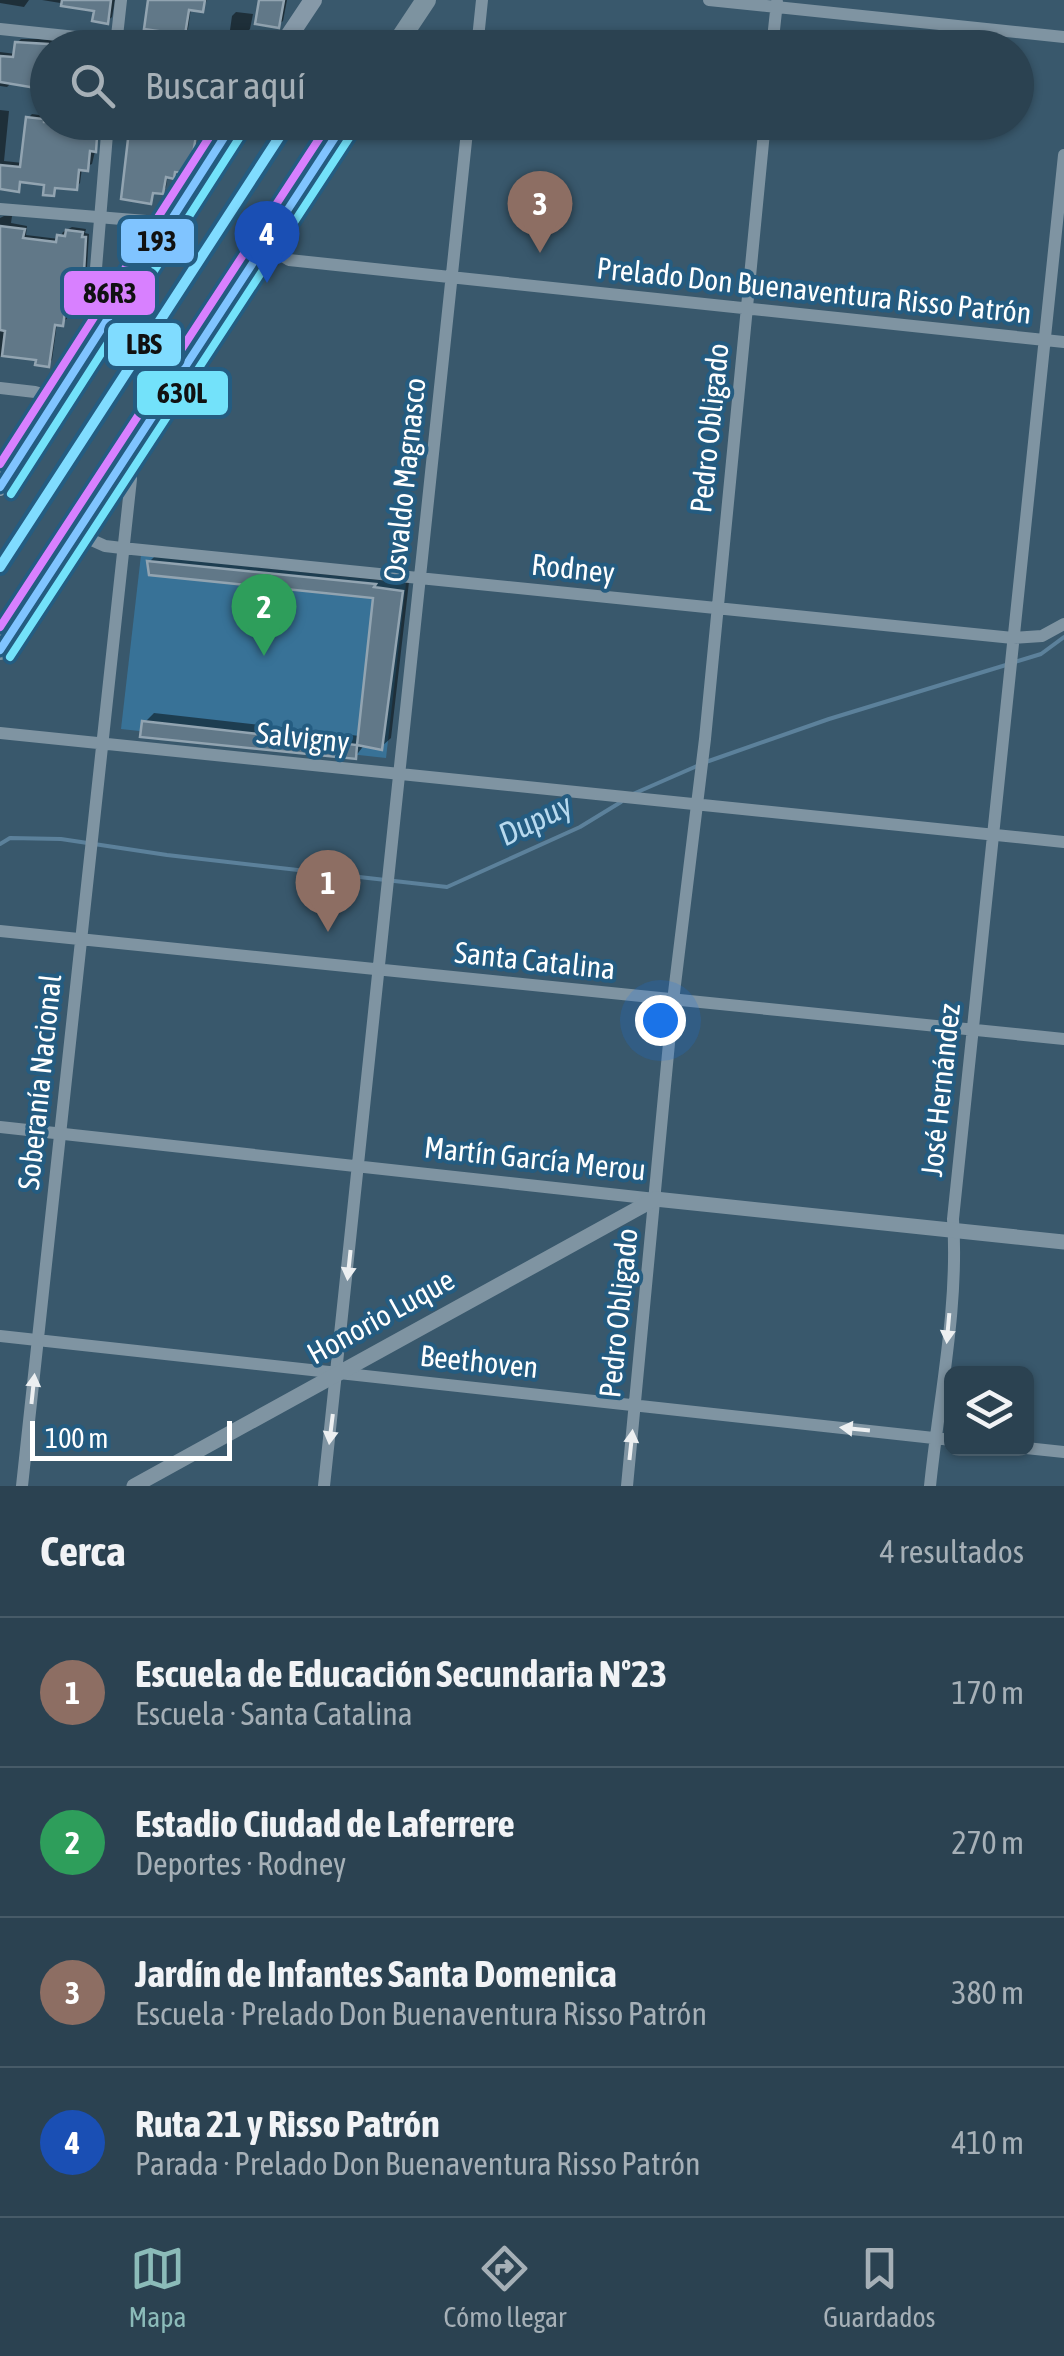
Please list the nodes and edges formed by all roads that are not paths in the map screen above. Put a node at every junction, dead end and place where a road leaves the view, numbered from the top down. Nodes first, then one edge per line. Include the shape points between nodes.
1 (122, 0) edge
2 (313, 0) edge
3 (426, 0) edge
4 (482, 0) edge
5 (710, 0) edge
6 (777, 4) edge
7 (0, 29) edge
8 (118, 30) edge
9 (293, 30) edge
10 (406, 30) edge
11 (478, 30) edge
12 (774, 30) edge
13 (1003, 30) edge
14 (30, 33) edge
15 (1034, 34) edge
16 (1064, 37) edge
17 (106, 140) edge
18 (223, 140) edge
19 (333, 140) edge
20 (466, 140) edge
21 (763, 140) edge
22 (1064, 155) edge
23 (0, 209) edge
24 (98, 218) junction
25 (168, 227) junction
26 (265, 244) junction
27 (451, 279) junction
28 (748, 308) junction
29 (99, 337) junction
30 (1044, 340) junction
31 (1064, 342) edge
32 (0, 388) edge
33 (58, 399) junction
34 (128, 455) junction
35 (0, 487) edge
36 (76, 533) junction
37 (122, 548) junction
38 (421, 578) junction
39 (716, 609) junction
40 (1064, 624) edge
41 (1013, 638) junction
42 (0, 650) edge
43 (0, 733) edge
44 (104, 744) junction
45 (400, 773) junction
46 (696, 804) junction
47 (994, 835) junction
48 (1064, 842) edge
49 (0, 931) edge
50 (80, 940) junction
51 (380, 970) junction
52 (673, 1001) junction
53 (972, 1029) junction
54 (1064, 1039) edge
55 (0, 1127) edge
56 (60, 1134) junction
57 (359, 1168) junction
58 (655, 1199) junction
59 (954, 1230) junction
60 (1064, 1242) edge
61 (0, 1336) edge
62 (39, 1340) junction
63 (338, 1372) junction
64 (636, 1404) junction
65 (935, 1438) junction
66 (944, 1439) edge
67 (1034, 1449) edge
68 (1064, 1452) edge
69 (22, 1486) edge
70 (134, 1486) edge
71 (324, 1486) edge
72 (627, 1486) edge
73 (930, 1486) edge

1 - 8 street
2 - 9 main road
3 - 10 main road
4 - 11 street
5 - 6 street
6 - 12 street
6 - 13 street
7 - 14 street
15 - 16 street
17 - 24 street
18 - 25 main road
19 - 26 main road
20 - 27 street, Osvaldo Magnasco
21 - 28 street, Pedro Obligado
22 - 30 street
23 - 24 street
24 - 25 street
24 - 29 street via 92,317
25 - 29 main road
26 - 27 street, Prelado Don Buenaventura Risso Patrón via 289,260
26 - 34 main road
27 - 28 street, Prelado Don Buenaventura Risso Patrón
27 - 38 street, Osvaldo Magnasco
28 - 30 street, Prelado Don Buenaventura Risso Patrón
28 - 39 street, Pedro Obligado
29 - 33 main road
30 - 31 street, Prelado Don Buenaventura Risso Patrón
30 - 41 street
32 - 33 street
33 - 35 main road
34 - 36 main road
34 - 37 street
36 - 37 street, Rodney
36 - 42 main road
37 - 38 street, Rodney
37 - 44 street
38 - 39 street, Rodney
38 - 45 street, Osvaldo Magnasco
39 - 41 street, Rodney
39 - 46 street, Pedro Obligado
40 - 41 street, Rodney via 1042,636
41 - 47 street, José Hernández
43 - 44 street, Salvigny
44 - 45 street, Salvigny
44 - 50 street, Soberanía Nacional
45 - 46 street, Salvigny
45 - 51 street, Osvaldo Magnasco
46 - 47 street
46 - 52 street, Pedro Obligado
47 - 48 street
47 - 53 street, José Hernández
49 - 50 street, Santa Catalina
50 - 51 street, Santa Catalina
50 - 56 street, Soberanía Nacional
51 - 52 street, Santa Catalina
51 - 57 street
52 - 53 street, Santa Catalina
52 - 58 street, Pedro Obligado
53 - 54 street, Santa Catalina
53 - 59 street, José Hernández
55 - 56 street, Martín García Merou
56 - 57 street, Martín García Merou
56 - 62 street, Soberanía Nacional
57 - 58 street, Martín García Merou
57 -> 63 street
58 - 59 street, Martín García Merou
58 - 63 street, Honorio Luque
58 - 64 street, Pedro Obligado
59 - 60 street, Martín García Merou
59 -> 65 street, José Hernández
61 - 62 street, Beethoven
62 - 63 street, Beethoven
69 -> 62 street, Soberanía Nacional
63 - 64 street, Beethoven
63 - 70 street, Honorio Luque
63 -> 71 street
65 -> 64 street, Beethoven
72 -> 64 street, Pedro Obligado
65 - 66 street, Beethoven
65 - 73 street, José Hernández
67 - 68 street

